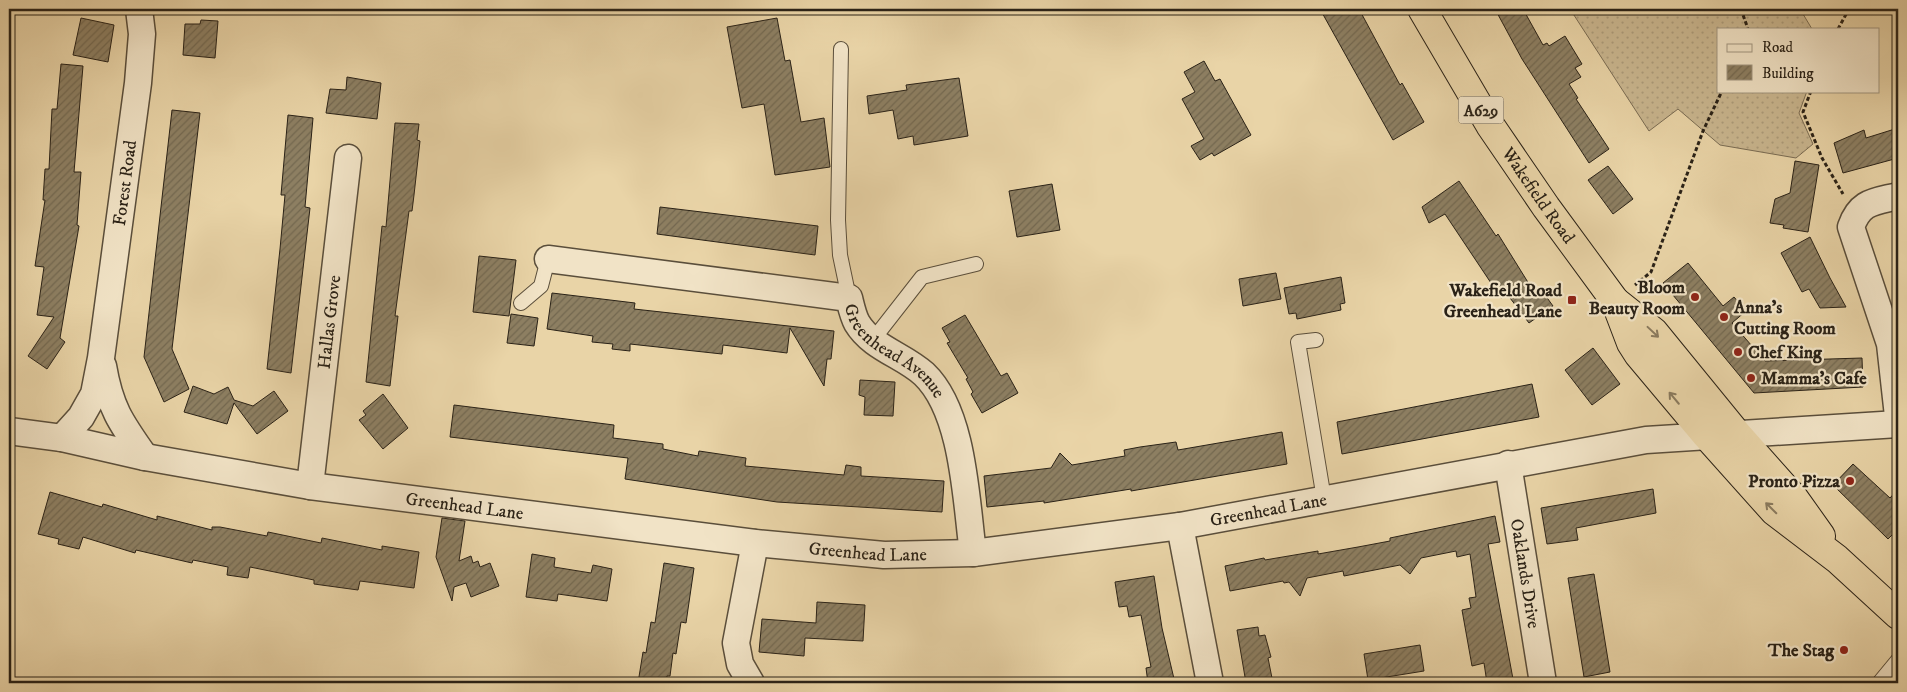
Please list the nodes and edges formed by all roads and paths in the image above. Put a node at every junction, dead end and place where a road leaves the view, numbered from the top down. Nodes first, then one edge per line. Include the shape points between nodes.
1 (139, 9) edge
2 (1422, 9) edge
3 (1741, 9) edge
4 (1849, 9) edge
5 (1748, 28) edge
6 (1839, 28) edge
7 (841, 49) dead end
8 (1722, 92) edge
9 (1811, 92) edge
10 (348, 158) dead end
11 (1898, 196) edge
12 (1855, 213) junction
13 (548, 260) joint
14 (976, 264) dead end
15 (849, 298) junction
16 (1615, 302) junction
17 (522, 303) dead end
18 (1316, 340) dead end
19 (872, 341) junction
20 (101, 358) junction
21 (1898, 416) edge
22 (1898, 424) edge
23 (18, 433) edge
24 (1706, 435) junction
25 (1738, 435) junction
26 (62, 438) junction
27 (145, 457) junction
28 (1508, 464) junction
29 (310, 486) junction
30 (1324, 499) junction
31 (1180, 526) junction
32 (755, 543) junction
33 (973, 553) junction
34 (1837, 559) junction
35 (1898, 615) edge
36 (1898, 660) edge
37 (751, 683) edge
38 (1210, 683) edge
39 (1543, 683) edge
40 (1879, 683) edge

1 - 20 street, Forest Road via 142,34 138,84
2 - 16 highway, Wakefield Road / A629 via 1490,124
3 - 5 path
4 - 6 path
7 - 15 lane via 838,220 840,255
8 - 16 path via 1703,131 1651,272
9 - 12 path via 1803,112 1822,158
10 - 29 street, Hallas Grove
11 - 12 street via 1867,204
12 - 21 street via 1851,227 1890,344
13 - 15 street, Greenhead Avenue
13 - 17 lane via 542,286
14 - 19 lane via 922,277
15 - 19 street, Greenhead Avenue via 857,323
24 -> 16 highway, Wakefield Road / A629 via 1638,354
16 -> 25 highway, Wakefield Road / A629 via 1654,332
18 - 30 lane via 1298,342
19 - 33 street, Greenhead Avenue via 924,375 941,399 960,460
20 - 26 street, Forest Road via 94,394 81,417
20 - 27 street, Forest Road via 117,418
22 - 25 street, Greenhead Lane
23 - 26 street, Greenhead Lane
24 - 25 street, Greenhead Lane
24 - 28 street, Greenhead Lane via 1646,440
34 -> 24 highway, Wakefield Road / A629 via 1774,511
25 - 34 highway, Wakefield Road / A629 via 1794,498
26 - 27 street, Greenhead Lane
27 - 29 street, Greenhead Lane
28 - 30 street, Greenhead Lane
28 - 39 street, Oaklands Drive
29 - 32 street, Greenhead Lane
30 - 31 street, Greenhead Lane
31 - 33 street, Greenhead Lane
31 - 38 street
32 - 33 street, Greenhead Lane via 884,555
32 - 37 street via 736,643 740,664
34 - 35 highway, Wakefield Road / A629
36 - 40 lane

